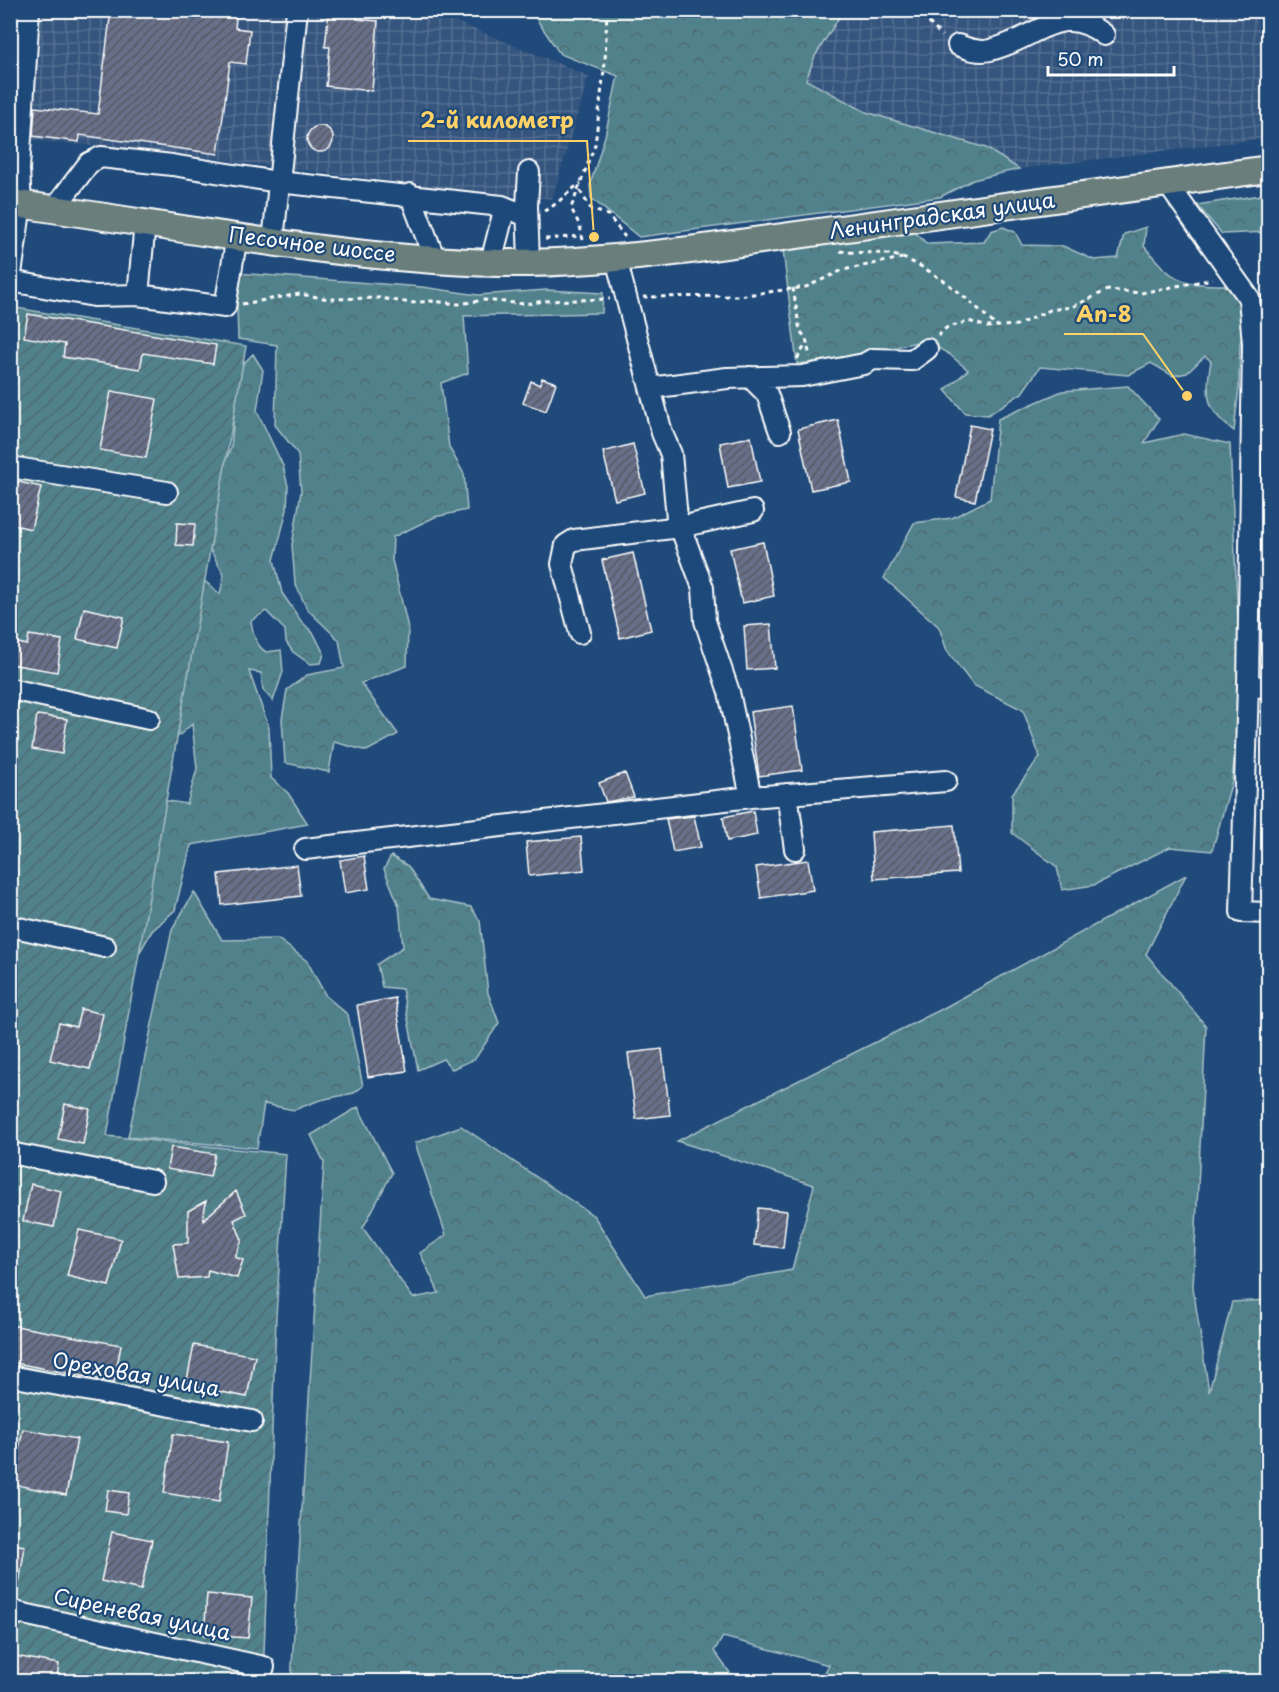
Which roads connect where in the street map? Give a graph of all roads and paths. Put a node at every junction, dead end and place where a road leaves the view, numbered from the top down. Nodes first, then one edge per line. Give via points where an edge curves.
1 (29, 10) edge
2 (297, 10) edge
3 (607, 10) edge
4 (916, 10) edge
5 (1104, 35) dead end
6 (958, 45) joint
7 (1269, 169) edge
8 (529, 172) dead end
9 (278, 182) junction
10 (581, 183) junction
11 (1167, 183) junction
12 (580, 191) junction
13 (411, 194) junction
14 (16, 203) edge
15 (505, 207) junction
16 (54, 209) junction
17 (527, 216) junction
18 (145, 223) junction
19 (237, 236) junction
20 (582, 236) junction
21 (273, 241) junction
22 (583, 243) dead end
23 (621, 250) junction
24 (836, 250) dead end
25 (528, 251) junction
26 (902, 258) junction
27 (435, 260) junction
28 (491, 262) junction
29 (1232, 276) junction
30 (10, 281) edge
31 (793, 288) junction
32 (138, 295) junction
33 (626, 298) junction
34 (226, 304) junction
35 (997, 327) junction
36 (927, 349) joint
37 (814, 374) junction
38 (750, 377) junction
39 (650, 388) junction
40 (780, 432) dead end
41 (10, 467) edge
42 (167, 492) dead end
43 (753, 511) dead end
44 (680, 527) junction
45 (580, 633) dead end
46 (1248, 686) junction
47 (1269, 687) edge
48 (10, 689) edge
49 (149, 719) dead end
50 (946, 781) dead end
51 (787, 794) junction
52 (751, 797) junction
53 (304, 849) dead end
54 (795, 849) dead end
55 (1269, 913) edge
56 (10, 926) edge
57 (105, 947) dead end
58 (10, 1153) edge
59 (153, 1181) dead end
60 (10, 1376) edge
61 (252, 1421) dead end
62 (10, 1611) edge
63 (264, 1667) dead end

1 - 14 street
2 - 9 street
3 - 10 path via 595,145
4 - 6 path via 935,31
5 - 6 street via 1090,18 1076,11 1046,19 991,50
7 - 11 main road, Ленинградская улица
8 - 17 street
9 - 13 street
9 - 16 street via 101,157 89,163
9 - 21 street
10 - 12 path
10 - 17 path via 557,204
11 - 23 main road, Ленинградская улица via 820,233
11 - 29 street
12 - 20 path via 571,208
12 - 23 path via 591,209 615,222
13 - 15 street
13 - 27 street
14 - 16 main road, Песочное шоссе
14 - 30 street
15 - 17 street
15 - 28 street
16 - 18 main road, Песочное шоссе
17 - 25 street
18 - 19 main road, Песочное шоссе
18 - 32 street
19 - 21 main road, Песочное шоссе
19 - 34 street
20 - 22 path
20 - 25 path
21 - 27 main road, Песочное шоссе
23 - 25 main road, Песочное шоссе
23 - 33 street
24 - 26 path
25 - 28 main road, Песочное шоссе
26 - 31 path via 843,270 806,287
26 - 35 path via 934,274
27 - 28 main road, Песочное шоссе
29 - 35 path via 1141,293 1108,290 1072,307 1050,310 1017,325
29 - 46 street via 1249,298 1253,343
30 - 32 street via 94,296
31 - 33 path via 738,296
31 - 37 path via 800,331 806,338
32 - 34 street via 225,307
33 - 34 path via 525,304 484,300 459,304 411,303 380,297 329,299 300,294
33 - 39 street
35 - 36 path via 969,321 954,325 946,328
36 - 37 street via 912,360 873,359
37 - 38 street
38 - 39 street
38 - 40 street via 767,394
39 - 44 street via 671,454
41 - 42 street
43 - 44 street
44 - 45 street via 566,544 562,564
44 - 52 street via 703,588 705,621 729,692
46 - 47 street
46 - 55 street via 1241,912
48 - 49 street
50 - 51 street
51 - 52 street
51 - 54 street
52 - 53 street
56 - 57 street
58 - 59 street
60 - 61 street, Ореховая улица
62 - 63 street, Сиреневая улица

